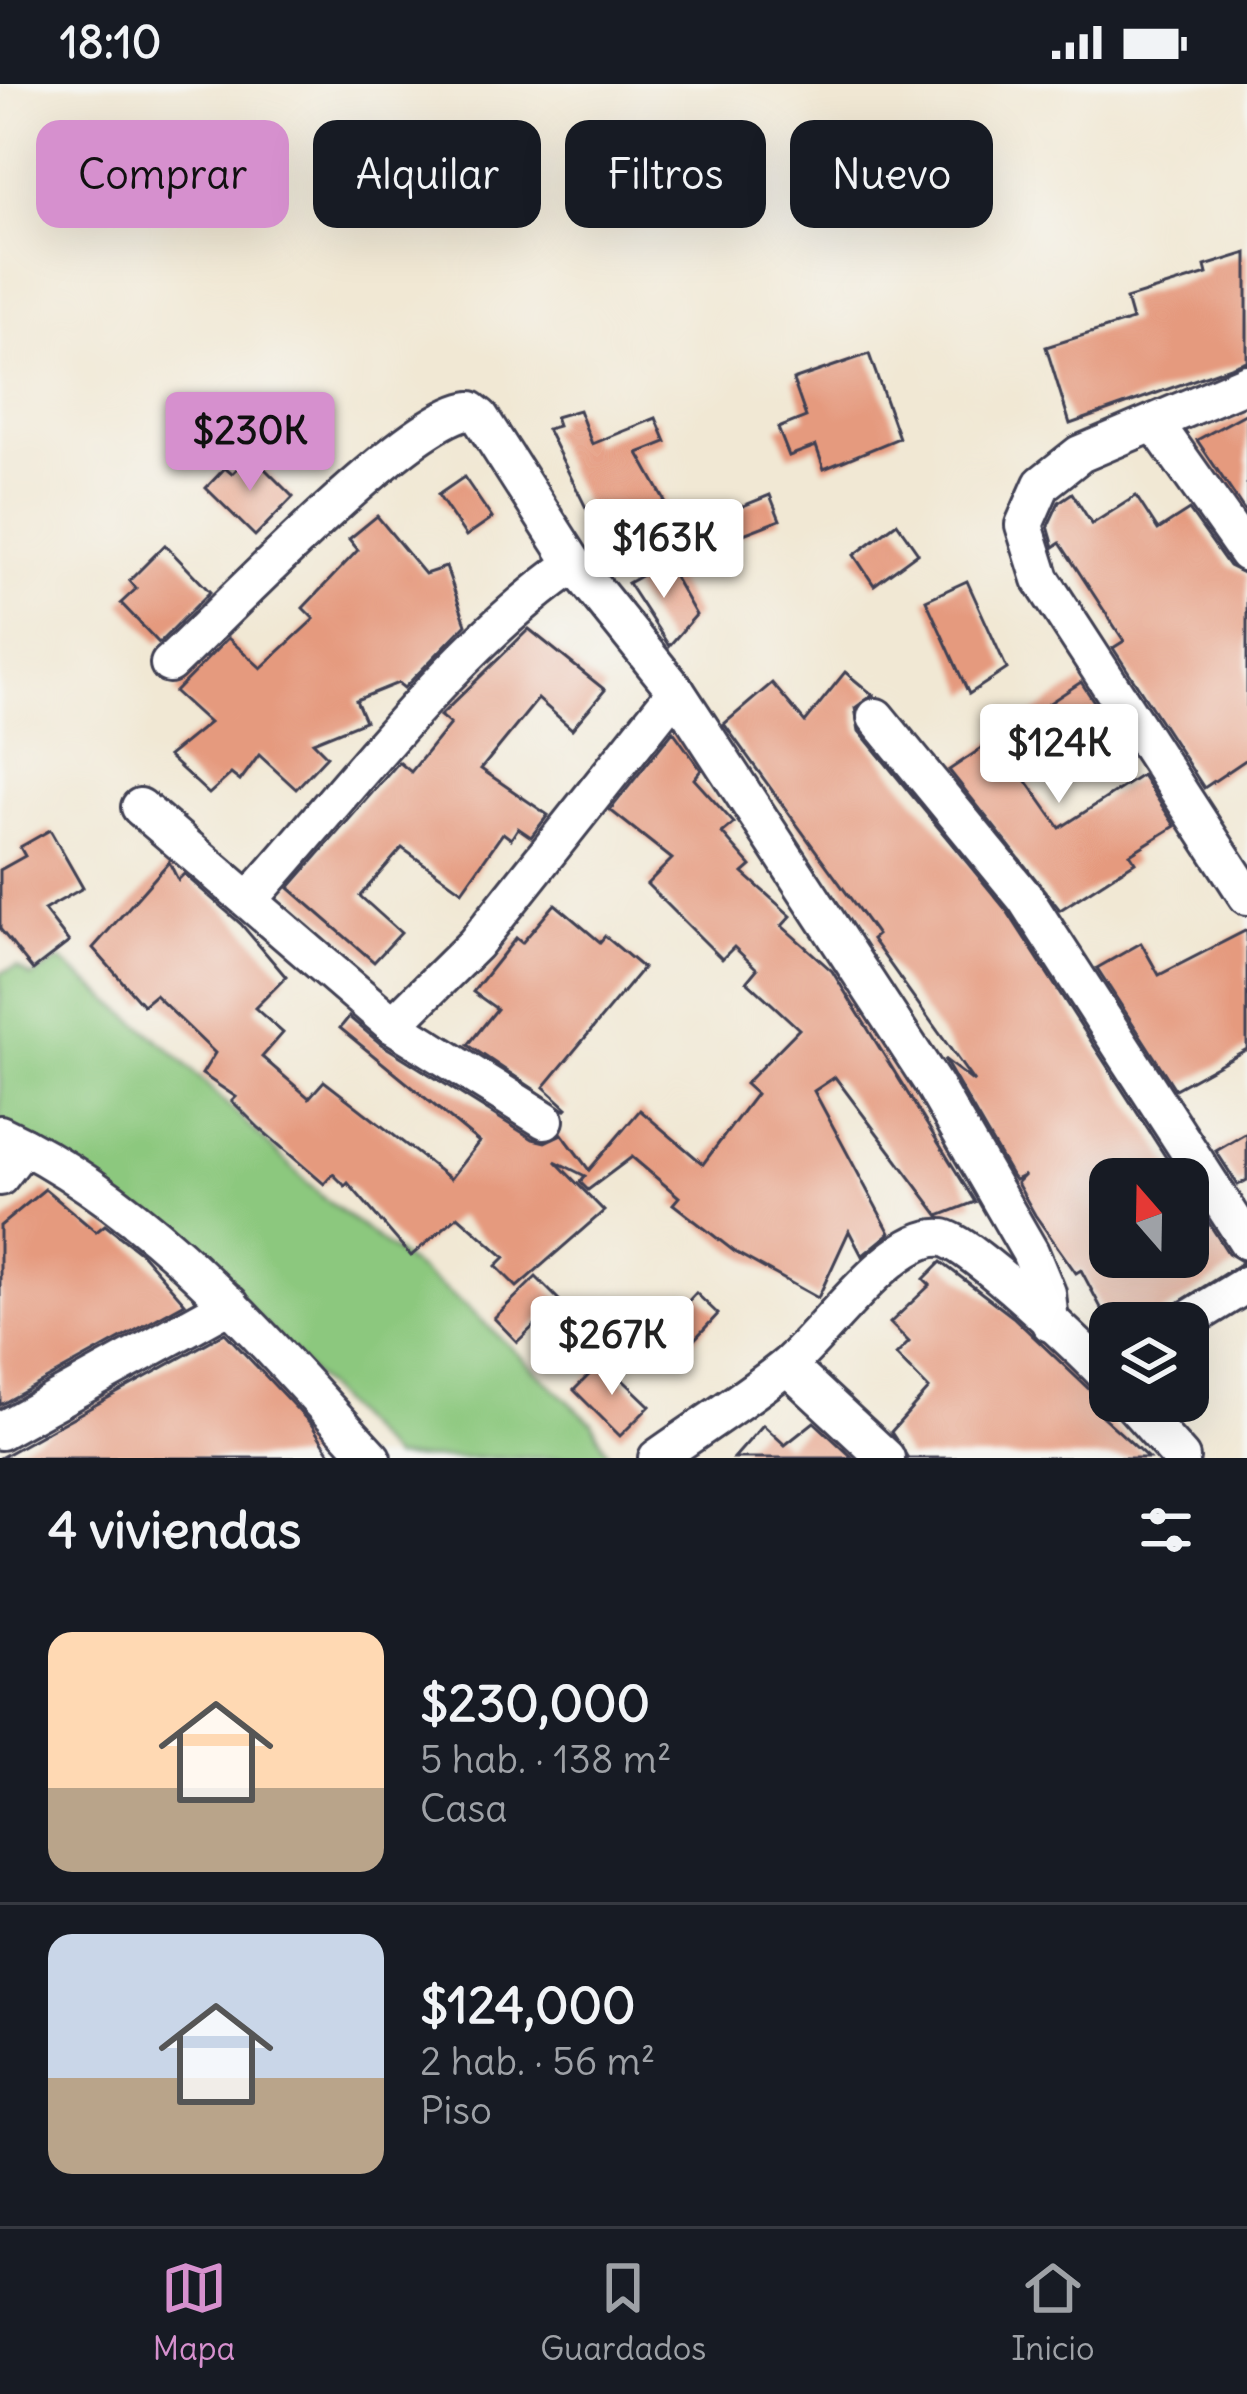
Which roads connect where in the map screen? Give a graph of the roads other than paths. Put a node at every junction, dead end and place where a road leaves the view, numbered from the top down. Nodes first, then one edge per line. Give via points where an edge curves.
1 (1247, 383) edge
2 (1155, 422) junction
3 (1247, 553) edge
4 (574, 564) junction
5 (170, 664) dead end
6 (676, 691) junction
7 (877, 717) dead end
8 (140, 807) dead end
9 (1247, 896) edge
10 (249, 900) junction
11 (393, 1025) junction
12 (545, 1120) dead end
13 (12, 1140) edge
14 (0, 1177) edge
15 (1247, 1241) edge
16 (1247, 1284) edge
17 (230, 1304) junction
18 (1209, 1308) edge
19 (1050, 1322) junction
20 (1089, 1356) edge
21 (787, 1366) junction
22 (1149, 1422) edge
23 (0, 1431) edge
24 (372, 1458) edge
25 (657, 1458) edge
26 (886, 1458) edge
27 (1181, 1458) edge

1 - 2 street
2 - 3 street
2 - 9 street via 1080,454 1042,484 1024,525 1041,579
4 - 5 street via 480,417 455,412 403,444
4 - 6 street
4 - 10 street via 484,638
6 - 11 street via 475,944
6 - 19 street via 933,1084 1030,1252
7 - 15 street via 1025,898
8 - 10 street
10 - 11 street
11 - 12 street
13 - 14 street
13 - 17 street via 145,1226
16 - 18 street
17 - 23 street
17 - 24 street
19 - 20 street
19 - 21 street via 948,1238 920,1239
21 - 25 street
21 - 26 street
22 - 27 street

